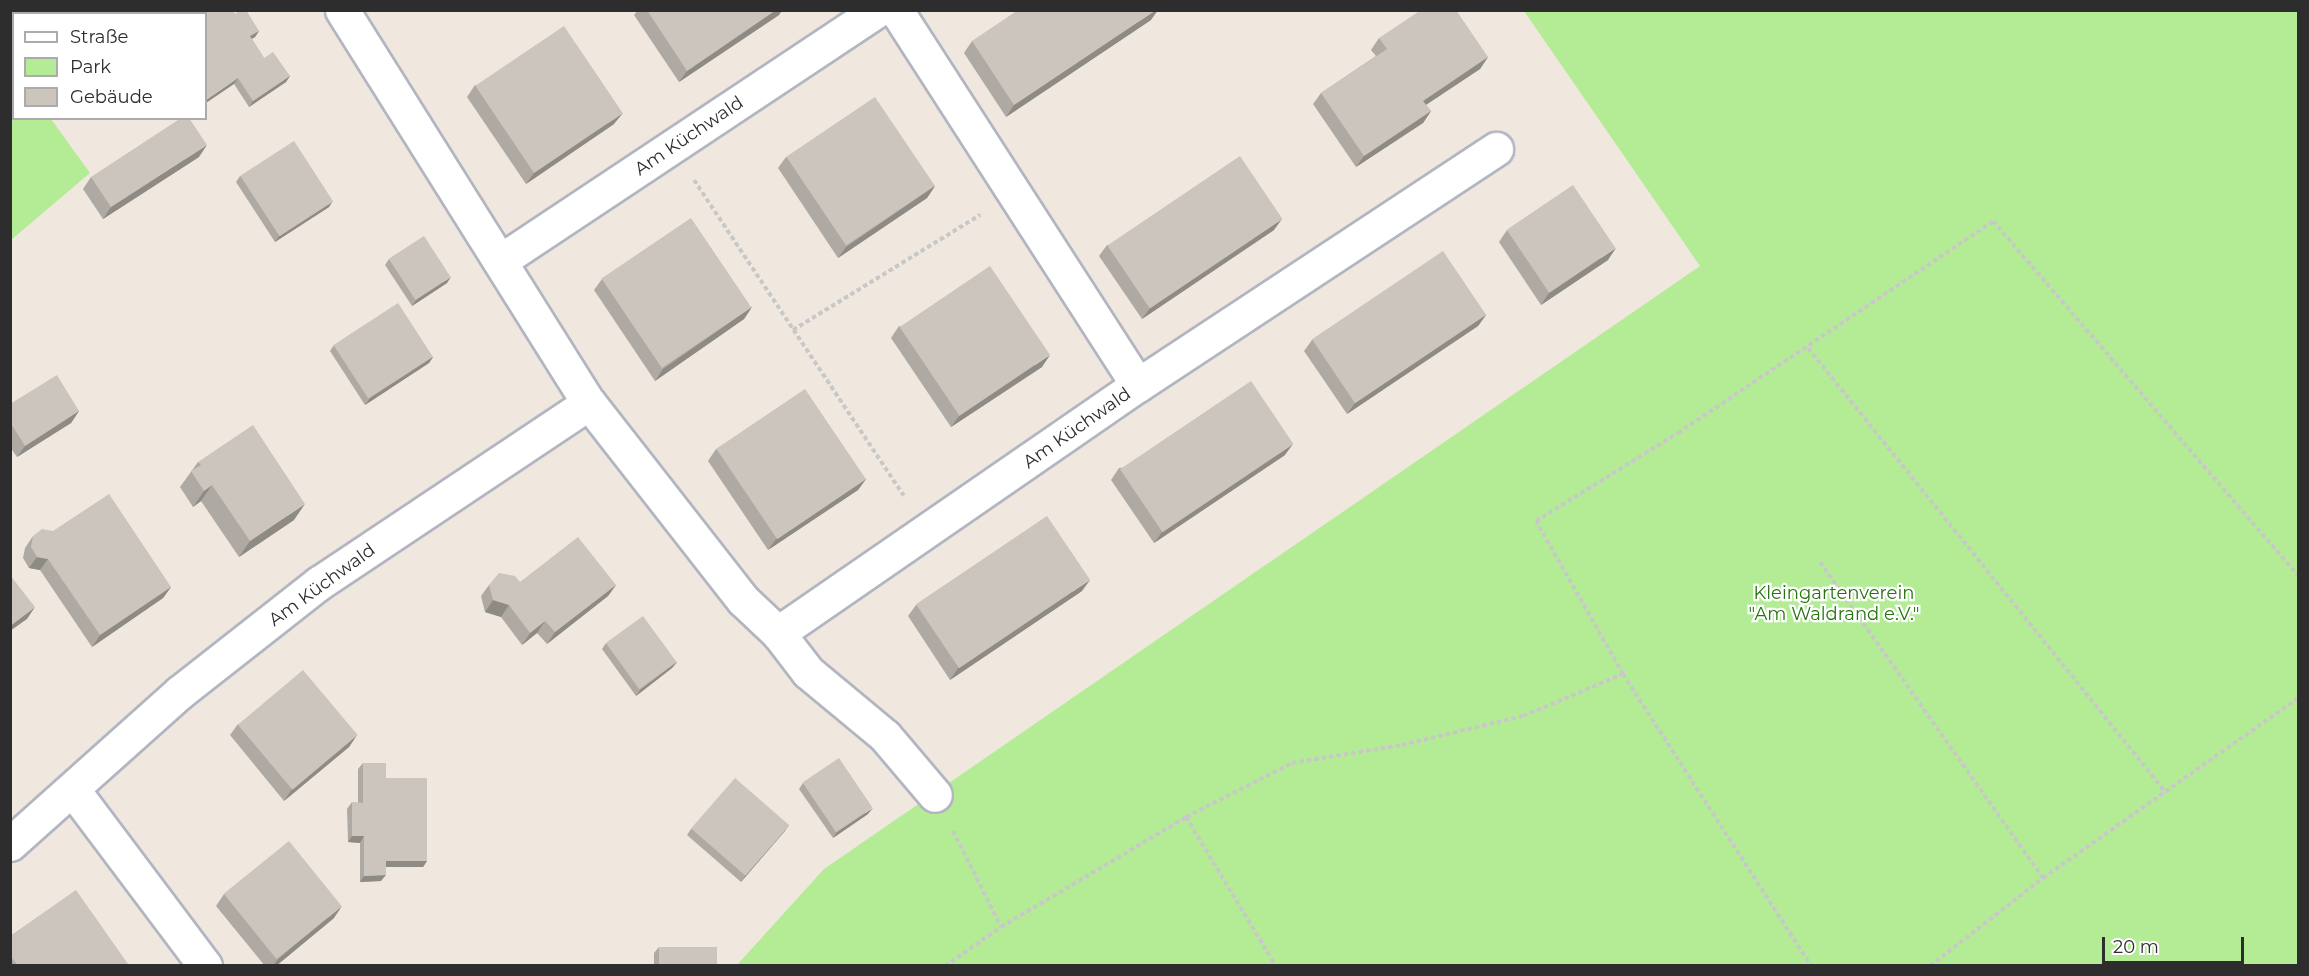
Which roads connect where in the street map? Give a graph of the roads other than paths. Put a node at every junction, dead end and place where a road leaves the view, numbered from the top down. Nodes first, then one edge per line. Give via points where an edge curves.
1 (342, 10) edge
2 (878, 10) edge
3 (896, 10) edge
4 (1496, 149) dead end
5 (500, 261) junction
6 (1138, 385) junction
7 (589, 403) junction
8 (778, 633) junction
9 (73, 790) junction
10 (935, 795) road end
11 (10, 844) edge
12 (205, 966) edge

1 - 5 street
2 - 5 street, Am Küchwald
3 - 6 street, Am Küchwald
4 - 6 street, Am Küchwald
5 - 7 street
6 - 8 street, Am Küchwald
7 - 8 street via 743,600
7 - 9 street, Am Küchwald via 319,583 180,692
8 - 10 street via 808,672 885,736
9 - 11 street, Am Küchwald
9 - 12 street

